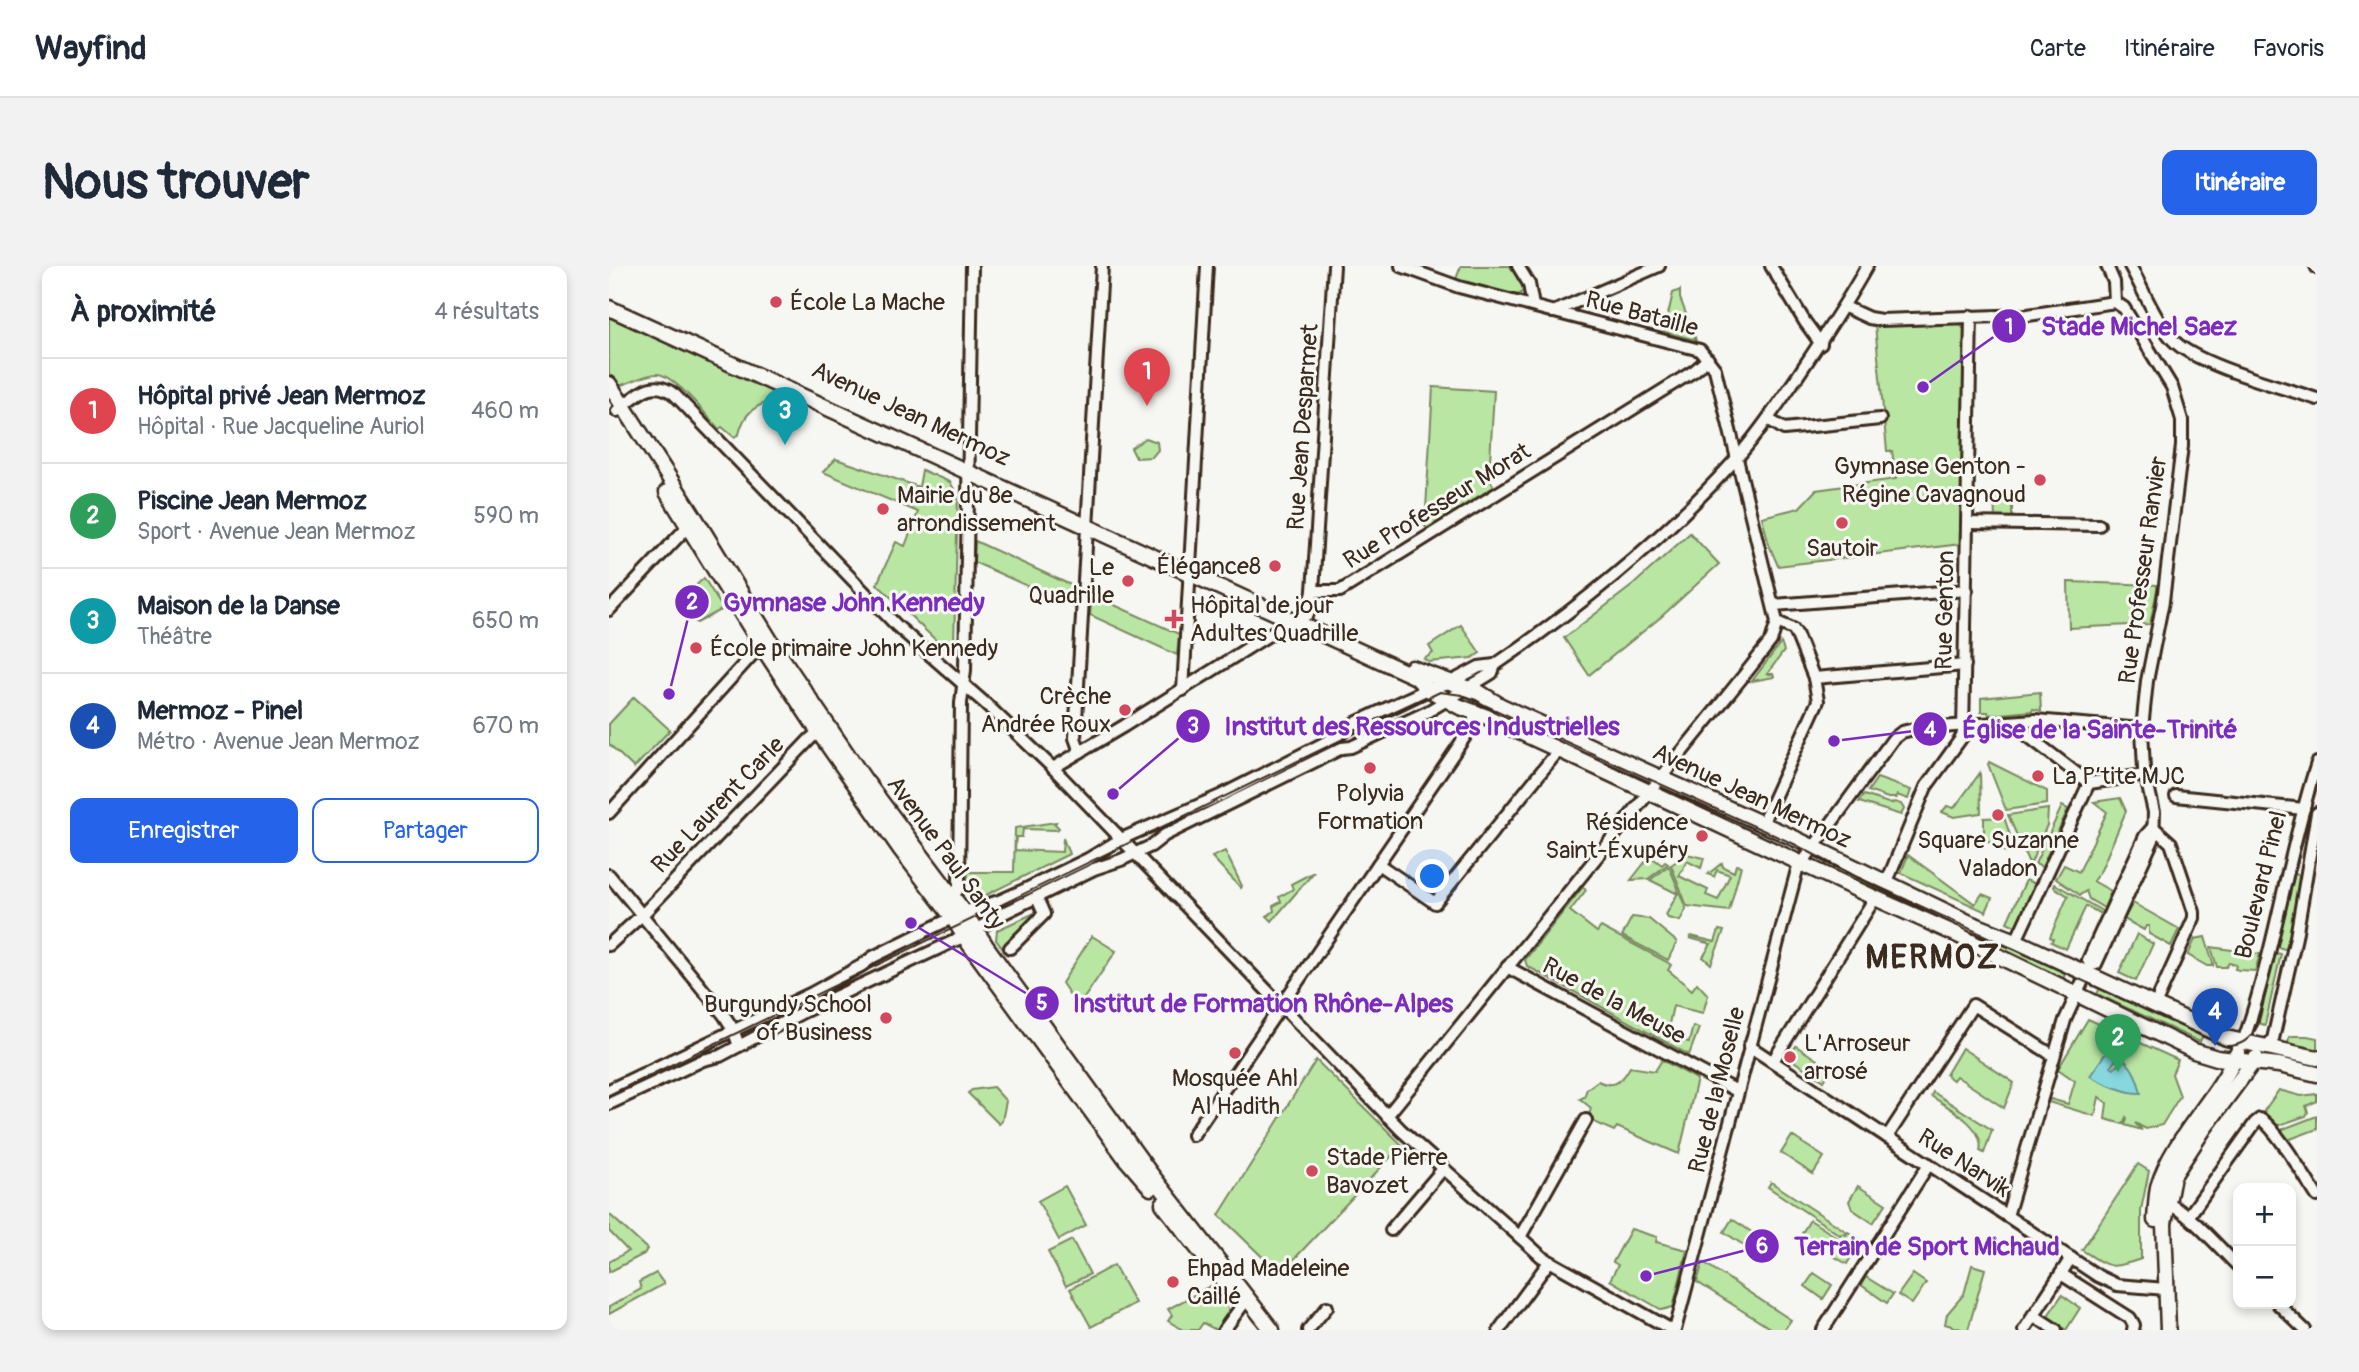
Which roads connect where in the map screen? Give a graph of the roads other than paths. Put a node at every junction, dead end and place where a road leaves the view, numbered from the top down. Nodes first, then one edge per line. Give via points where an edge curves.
1 (972, 266) edge
2 (1102, 266) edge
3 (1207, 266) edge
4 (1334, 266) edge
5 (1401, 266) edge
6 (1518, 266) edge
7 (1659, 266) edge
8 (1770, 266) edge
9 (1867, 266) edge
10 (2107, 266) edge
11 (2130, 266) edge
12 (1585, 298) junction
13 (609, 300) edge
14 (2115, 302) junction
15 (1532, 306) junction
16 (1845, 306) junction
17 (609, 308) edge
18 (1553, 312) junction
19 (1971, 317) junction
20 (1580, 319) junction
21 (1821, 344) junction
22 (1707, 359) junction
23 (609, 384) edge
24 (2317, 399) edge
25 (616, 405) edge
26 (1768, 419) junction
27 (1880, 419) dead end
28 (1737, 457) junction
29 (967, 468) junction
30 (691, 522) junction
31 (1968, 523) junction
32 (1088, 524) junction
33 (2099, 525) dead end
34 (1190, 571) junction
35 (1967, 590) junction
36 (1313, 592) junction
37 (1774, 605) junction
38 (609, 610) edge
39 (1298, 619) junction
40 (1777, 622) junction
41 (767, 645) junction
42 (964, 649) junction
43 (938, 663) junction
44 (1495, 665) junction
45 (1965, 665) junction
46 (1814, 678) junction
47 (962, 683) junction
48 (1449, 683) junction
49 (1467, 688) junction
50 (1428, 689) junction
51 (1183, 690) junction
52 (1446, 701) junction
53 (987, 705) junction
54 (1475, 713) junction
55 (2023, 720) junction
56 (1964, 725) junction
57 (823, 728) junction
58 (2142, 729) junction
59 (961, 732) junction
60 (1557, 749) junction
61 (1080, 752) junction
62 (2317, 763) edge
63 (1053, 768) junction
64 (2145, 775) junction
65 (1660, 777) junction
66 (2089, 783) junction
67 (1648, 792) junction
68 (2176, 796) dead end
69 (2304, 809) junction
70 (609, 813) edge
71 (2317, 814) edge
72 (1762, 824) junction
73 (2153, 827) junction
74 (1121, 839) junction
75 (1817, 843) junction
76 (2294, 852) junction
77 (1136, 853) junction
78 (2313, 856) edge
79 (1802, 862) junction
80 (1378, 864) junction
81 (609, 875) edge
82 (1886, 884) junction
83 (1037, 898) junction
84 (1875, 898) junction
85 (946, 899) junction
86 (643, 914) junction
87 (959, 915) junction
88 (970, 933) junction
89 (2017, 941) junction
90 (609, 945) edge
91 (1010, 948) dead end
92 (1507, 967) junction
93 (2089, 969) junction
94 (2077, 993) junction
95 (1281, 1005) junction
96 (2155, 1005) junction
97 (733, 1029) junction
98 (2243, 1042) junction
99 (739, 1046) junction
100 (1749, 1046) junction
101 (2266, 1046) junction
102 (2054, 1056) junction
103 (2317, 1058) edge
104 (2234, 1060) junction
105 (1773, 1061) junction
106 (2252, 1062) junction
107 (2317, 1073) edge
108 (610, 1088) edge
109 (1737, 1091) junction
110 (609, 1104) edge
111 (1387, 1116) junction
112 (1586, 1120) dead end
113 (1193, 1135) dead end
114 (1887, 1137) junction
115 (1929, 1164) junction
116 (1443, 1169) junction
117 (2317, 1196) edge
118 (2166, 1203) junction
119 (2007, 1216) junction
120 (2188, 1217) junction
121 (1391, 1230) dead end
122 (1520, 1237) junction
123 (2071, 1258) junction
124 (2233, 1261) edge
125 (1549, 1262) junction
126 (2060, 1274) junction
127 (2162, 1290) junction
128 (1245, 1300) junction
129 (1327, 1307) dead end
130 (2283, 1309) edge
131 (2033, 1315) junction
132 (1224, 1330) edge
133 (1262, 1330) edge
134 (1272, 1330) edge
135 (1308, 1330) edge
136 (1499, 1330) edge
137 (1673, 1330) edge
138 (1823, 1330) edge
139 (2024, 1330) edge
140 (2056, 1330) edge
141 (2133, 1330) edge
142 (2160, 1330) edge
143 (2168, 1330) edge
144 (2305, 1330) edge

1 - 29 street
2 - 32 street
3 - 34 street
4 - 36 street, Rue Jean Desparmet
5 - 15 street, Rue Bataille
6 - 15 street
7 - 12 street
8 - 21 street
9 - 16 street
10 - 14 street, Rue Professeur Ranvier
11 - 24 street via 2168,334 2186,352
12 - 18 street
12 - 20 street via 1579,305
13 - 29 main road, Avenue Jean Mermoz
14 - 19 street via 2028,315
14 - 58 street, Rue Professeur Ranvier via 2124,308 2167,377 2182,420 2166,583
15 - 18 street, Rue Bataille
16 - 19 street via 1881,320
16 - 21 street
17 - 29 main road, Avenue Jean Mermoz
18 - 20 street, Rue Bataille
19 - 31 street, Rue Genton
20 - 22 street, Rue Bataille via 1695,347
21 - 26 street
22 - 28 street via 1715,369
22 - 36 street, Rue Professeur Morat via 1340,591
23 - 25 main road, Avenue Paul Santy
25 - 30 main road, Avenue Paul Santy
25 - 43 street via 650,387 669,389
26 - 27 street via 1784,429
26 - 28 street
28 - 37 street
28 - 44 street via 1621,571
29 - 32 main road, Avenue Jean Mermoz
29 - 42 street
30 - 38 street
30 - 41 main road, Avenue Paul Santy
31 - 33 street
31 - 35 street, Rue Genton
32 - 34 main road, Avenue Jean Mermoz
32 - 61 street via 1075,738
34 - 39 main road, Avenue Jean Mermoz
34 - 51 street
35 - 37 street
35 - 45 street, Rue Genton
36 - 39 street via 1308,614
37 - 40 street
39 - 48 main road, Avenue Jean Mermoz
39 - 50 main road, Avenue Jean Mermoz via 1416,677
39 - 51 street
40 - 46 street via 1796,633
40 - 65 street via 1771,641
41 - 57 main road, Avenue Paul Santy
41 - 70 street
42 - 43 street via 955,662
42 - 47 street
43 - 47 street
44 - 48 street via 1479,667
44 - 49 street via 1492,673
45 - 46 street
45 - 56 street, Rue Genton
46 - 72 street via 1816,707
47 - 53 street
47 - 59 street
48 - 49 main road, Avenue Jean Mermoz
48 - 50 street
49 - 52 street
49 - 65 main road, Avenue Jean Mermoz
50 - 52 main road, Avenue Jean Mermoz
50 - 74 street
51 - 61 street
52 - 54 main road, Avenue Jean Mermoz
52 - 77 street via 1342,748
53 - 59 street via 977,705 963,714
53 - 63 street
54 - 60 main road, Avenue Jean Mermoz
54 - 80 street via 1473,724
55 - 56 street, Rue de la Moselle
55 - 58 street, Rue de la Moselle
55 - 66 street via 2024,733
56 - 75 street, Rue de la Moselle via 1897,735
56 - 82 street, Rue Genton via 1962,737 1926,787
57 - 85 main road, Avenue Paul Santy
57 - 86 street, Rue Laurent Carle
58 - 64 street, Rue Professeur Ranvier
59 - 85 street via 959,885
60 - 67 main road, Avenue Jean Mermoz
60 - 80 street via 1435,903
61 - 63 street
62 - 69 street, Boulevard Pinel
63 - 74 street
64 - 66 street
64 - 73 street, Rue Professeur Ranvier
65 - 67 street
65 - 72 main road, Avenue Jean Mermoz
66 - 89 street
67 - 79 main road, Avenue Jean Mermoz
67 - 92 street
68 - 69 street
69 - 76 street, Boulevard Pinel
71 - 78 street, Boulevard Pinel
72 - 75 main road, Avenue Jean Mermoz
73 - 93 street via 2113,917 2088,960
73 - 96 street via 2171,843 2194,912
74 - 77 street
74 - 87 street via 1026,889
75 - 79 street, Rue de la Moselle
75 - 82 main road, Avenue Jean Mermoz via 1838,861
76 - 78 street
76 - 98 street, Boulevard Pinel
77 - 83 street
77 - 95 street
78 - 101 street, Boulevard Pinel via 2275,1032
79 - 84 main road, Avenue Jean Mermoz
79 - 100 street, Rue de la Moselle
80 - 95 street
81 - 86 street
82 - 89 main road, Avenue Jean Mermoz
83 - 88 street
83 - 91 street via 1044,914
84 - 94 main road, Avenue Jean Mermoz
84 - 105 street
85 - 87 main road, Avenue Paul Santy
86 - 90 street, Rue Laurent Carle
86 - 97 street
87 - 88 main road, Avenue Paul Santy
87 - 97 street
88 - 99 street
88 - 128 main road, Avenue Paul Santy via 1126,1159
89 - 93 main road, Avenue Jean Mermoz
92 - 109 street, Rue de la Meuse
92 - 111 street
93 - 94 street
93 - 96 main road, Avenue Jean Mermoz
94 - 102 street
94 - 104 main road, Avenue Jean Mermoz via 2198,1052
95 - 111 street
95 - 113 street
96 - 98 main road, Avenue Jean Mermoz
97 - 99 street
97 - 108 street
98 - 101 main road, Avenue Jean Mermoz
98 - 104 main road, Boulevard Pinel
99 - 110 street
100 - 105 street, Rue Narvik
100 - 109 street, Rue de la Moselle
101 - 103 main road, Avenue Jean Mermoz
101 - 106 main road, Boulevard Pinel
102 - 114 street via 1973,1005
102 - 119 street
104 - 106 main road, Avenue Jean Mermoz
104 - 127 main road, Boulevard Pinel via 2167,1165 2158,1189 2155,1225
105 - 114 street, Rue Narvik
106 - 107 main road, Avenue Jean Mermoz
106 - 118 main road, Boulevard Pinel via 2179,1165
109 - 137 street, Rue de la Moselle
111 - 116 street
112 - 122 street
114 - 115 street, Rue Narvik
115 - 119 street, Rue Narvik
115 - 138 street
116 - 121 street
116 - 122 street
117 - 120 street via 2260,1119
118 - 120 street
118 - 127 main road, Boulevard Pinel
119 - 123 street, Rue Narvik
120 - 124 street
122 - 125 street
123 - 126 street
123 - 127 street, Rue Narvik via 2117,1284
125 - 136 street
125 - 137 street
126 - 131 street
126 - 141 street via 2130,1318
127 - 142 main road, Boulevard Pinel
127 - 143 main road, Boulevard Pinel
128 - 132 street
128 - 133 main road, Avenue Paul Santy
128 - 134 main road, Avenue Paul Santy
129 - 135 street
130 - 144 street
131 - 139 street
131 - 140 street

